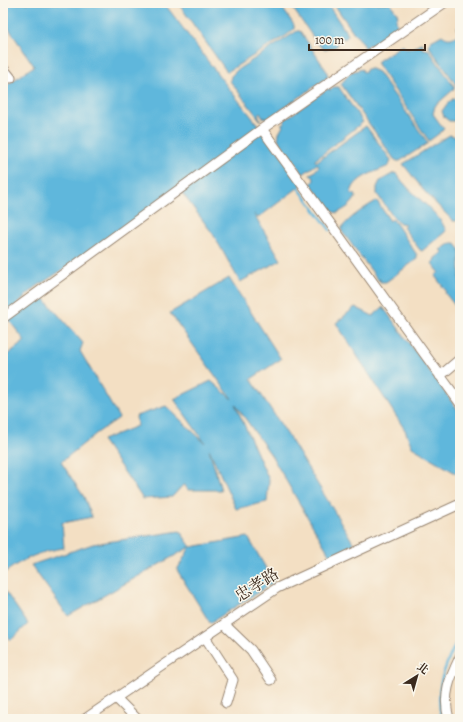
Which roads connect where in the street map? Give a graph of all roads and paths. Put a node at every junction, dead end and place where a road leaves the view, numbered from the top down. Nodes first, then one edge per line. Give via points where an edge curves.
1 (444, 3) edge
2 (3, 68) edge
3 (11, 78) dead end
4 (262, 129) junction
5 (3, 318) edge
6 (460, 359) edge
7 (440, 376) junction
8 (460, 403) edge
9 (460, 504) edge
10 (224, 624) junction
11 (205, 637) junction
12 (460, 657) edge
13 (271, 680) dead end
14 (116, 698) junction
15 (226, 703) dead end
16 (85, 719) edge
17 (136, 719) edge
18 (449, 719) edge

1 - 4 street
2 - 3 street
4 - 5 street
4 - 7 street
6 - 7 street
7 - 8 street
9 - 10 street, 忠孝路 via 277,588
10 - 11 street, 忠孝路
10 - 13 street via 251,650
11 - 14 street, 忠孝路
11 - 15 street via 233,680
12 - 18 street via 449,681 446,708
14 - 16 street, 忠孝路
14 - 17 street

